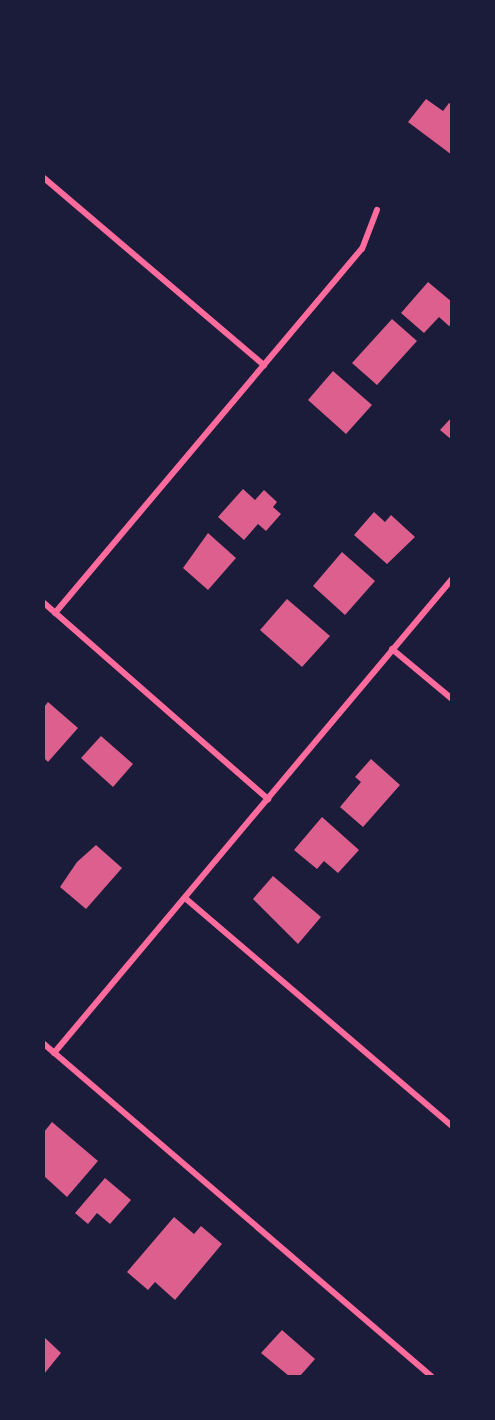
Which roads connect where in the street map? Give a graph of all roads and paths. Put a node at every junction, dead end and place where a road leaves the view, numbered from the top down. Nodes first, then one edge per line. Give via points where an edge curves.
1 (44, 178) edge
2 (377, 210) dead end
3 (264, 366) junction
4 (452, 579) edge
5 (44, 603) edge
6 (55, 613) junction
7 (392, 649) junction
8 (452, 699) edge
9 (268, 799) junction
10 (185, 898) junction
11 (44, 1044) edge
12 (54, 1053) junction
13 (452, 1126) edge
14 (431, 1377) edge

1 - 3 street
2 - 3 street via 362,249
3 - 6 street
4 - 7 street
5 - 6 street
6 - 9 street
7 - 8 street
7 - 9 street
9 - 10 street
10 - 12 street
10 - 13 street
11 - 12 street
12 - 14 street

